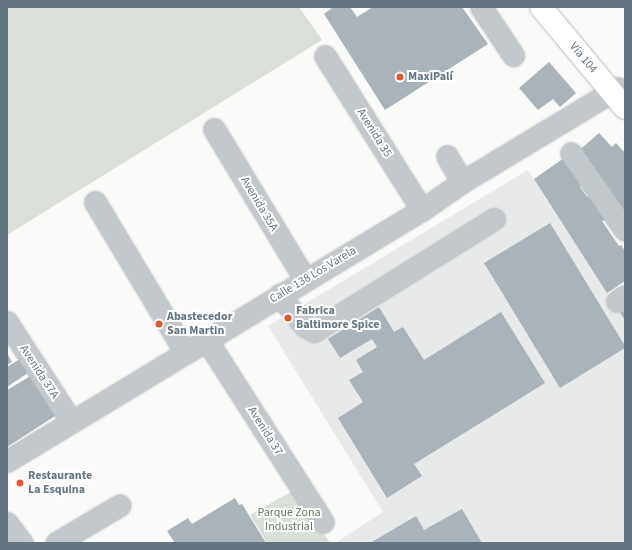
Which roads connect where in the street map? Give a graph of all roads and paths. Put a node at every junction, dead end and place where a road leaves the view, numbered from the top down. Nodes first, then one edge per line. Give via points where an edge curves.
1 (481, 7) edge
2 (541, 7) edge
3 (550, 7) edge
4 (513, 55) dead end
5 (325, 56) dead end
6 (618, 92) edge
7 (625, 108) edge
8 (214, 129) dead end
9 (571, 153) dead end
10 (447, 156) dead end
11 (462, 182) junction
12 (95, 202) dead end
13 (422, 210) junction
14 (494, 219) dead end
15 (625, 230) edge
16 (305, 279) junction
17 (279, 295) junction
18 (7, 322) edge
19 (206, 339) junction
20 (185, 352) junction
21 (70, 421) junction
22 (7, 461) edge
23 (120, 505) dead end
24 (323, 522) dead end
25 (7, 523) edge
26 (22, 543) edge
27 (56, 543) edge

1 - 4 street
2 - 6 main road, Vía 104
3 - 6 main road, Vía 104
5 - 13 street, Avenida 35
6 - 7 main road, Vía 104
6 - 11 street, Calle 138 Los Varela
8 - 16 street, Avenida 35A
9 - 15 street
10 - 11 street
11 - 13 street, Calle 138 Los Varela
12 - 20 street
13 - 16 street, Calle 138 Los Varela
14 - 17 street via 314,331 305,326
16 - 17 street, Calle 138 Los Varela
17 - 19 street, Calle 138 Los Varela
18 - 21 street, Avenida 37A
19 - 20 street, Calle 138 Los Varela
19 - 24 street, Avenida 37
20 - 21 street, Calle 138 Los Varela
21 - 22 street, Calle 138 Los Varela
23 - 27 street
25 - 26 street

